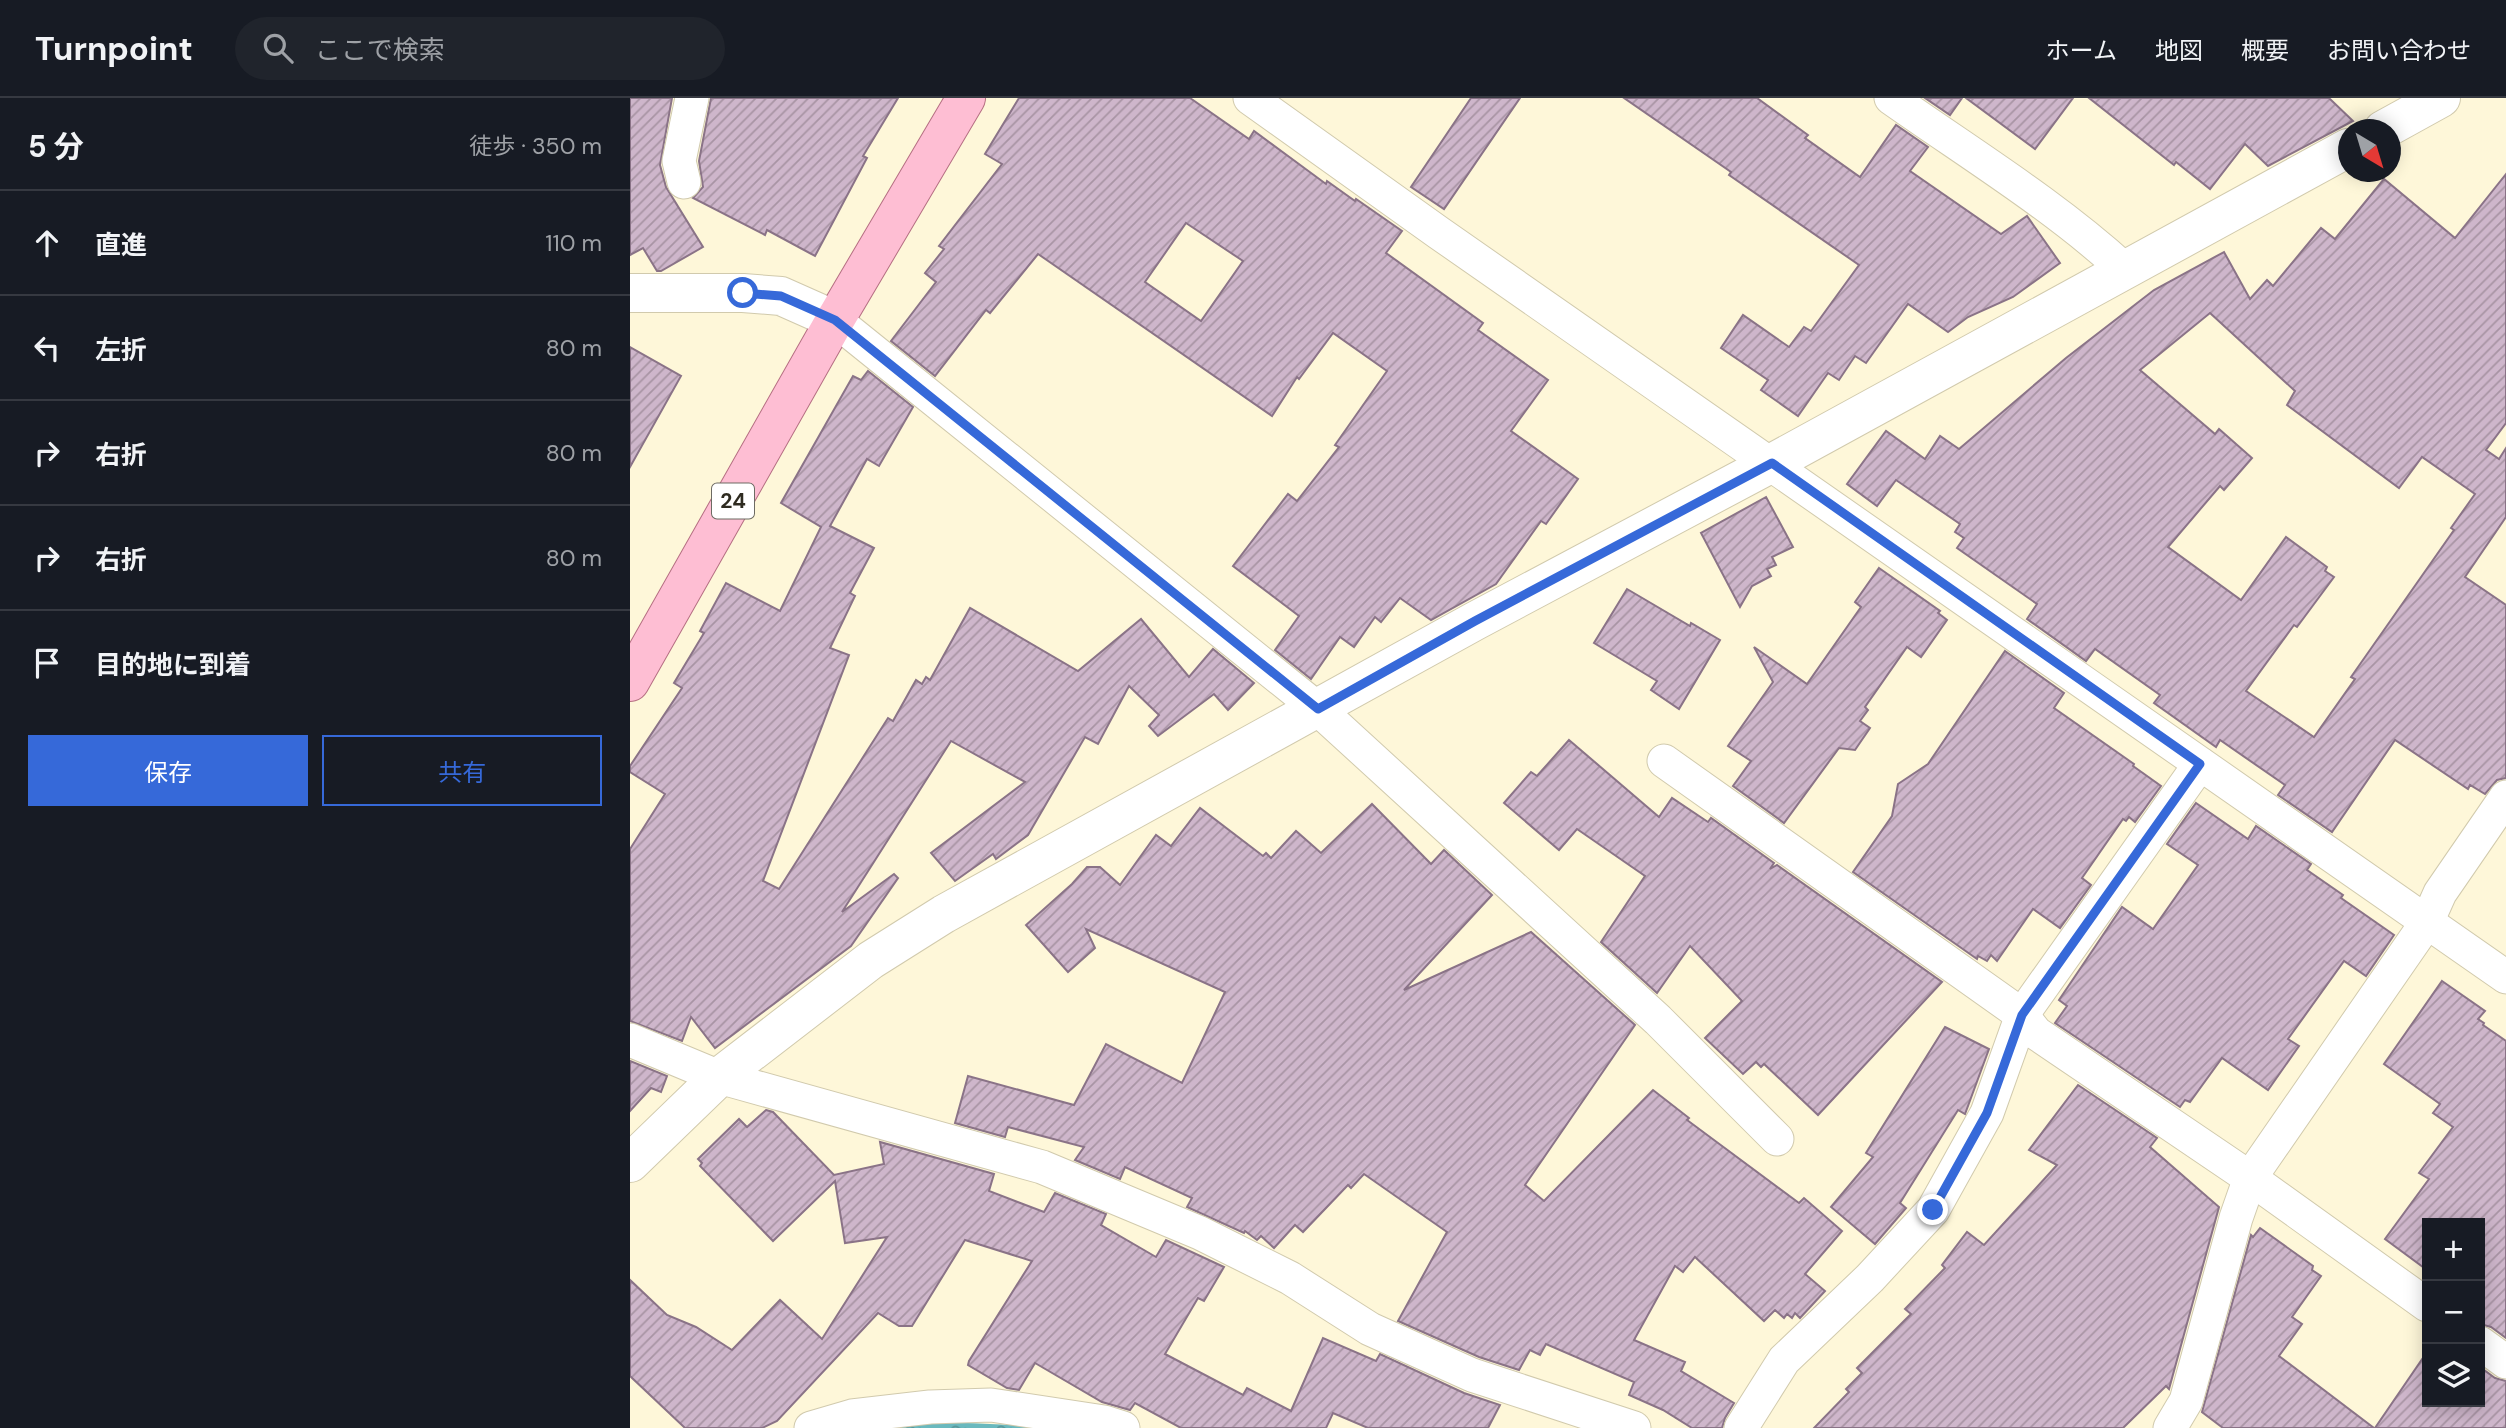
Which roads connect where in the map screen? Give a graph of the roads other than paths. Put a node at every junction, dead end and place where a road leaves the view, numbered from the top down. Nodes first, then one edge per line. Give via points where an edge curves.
1 (692, 98) edge
2 (966, 98) edge
3 (1250, 98) edge
4 (1891, 98) edge
5 (2441, 98) edge
6 (2401, 120) edge
7 (2338, 153) edge
8 (684, 182) dead end
9 (2125, 270) junction
10 (630, 293) edge
11 (835, 320) junction
12 (1772, 463) junction
13 (630, 682) edge
14 (1318, 709) junction
15 (1664, 761) dead end
16 (2200, 764) junction
17 (2506, 797) edge
18 (2427, 922) junction
19 (2506, 977) edge
20 (2022, 1015) junction
21 (630, 1040) edge
22 (719, 1077) junction
23 (1777, 1139) dead end
24 (630, 1163) edge
25 (2250, 1178) junction
26 (2422, 1301) edge
27 (2481, 1344) edge
28 (2506, 1362) edge
29 (2179, 1425) edge
30 (811, 1428) edge
31 (1123, 1428) edge
32 (1634, 1428) edge
33 (1741, 1428) edge

1 - 8 street via 679,161
2 - 11 main road, 24
3 - 12 street
4 - 9 street via 2040,202
5 - 6 street
7 - 9 street
9 - 12 street
10 - 11 street via 781,296
11 - 13 main road, 24
11 - 14 street
12 - 14 street
12 - 16 street
14 - 22 street via 944,914 871,960
14 - 23 street via 1658,1020
15 - 20 street
16 - 18 street
16 - 20 street
17 - 18 street via 2440,893
18 - 19 street
18 - 25 street
20 - 25 street via 2036,1033
20 - 33 street via 1987,1113 1933,1210 1871,1278 1784,1360
21 - 22 street
22 - 24 street
22 - 32 street via 1042,1167 1211,1239 1290,1278 1370,1329 1472,1375
25 - 26 street
25 - 29 street
27 - 28 street
30 - 31 street via 852,1416 991,1405

